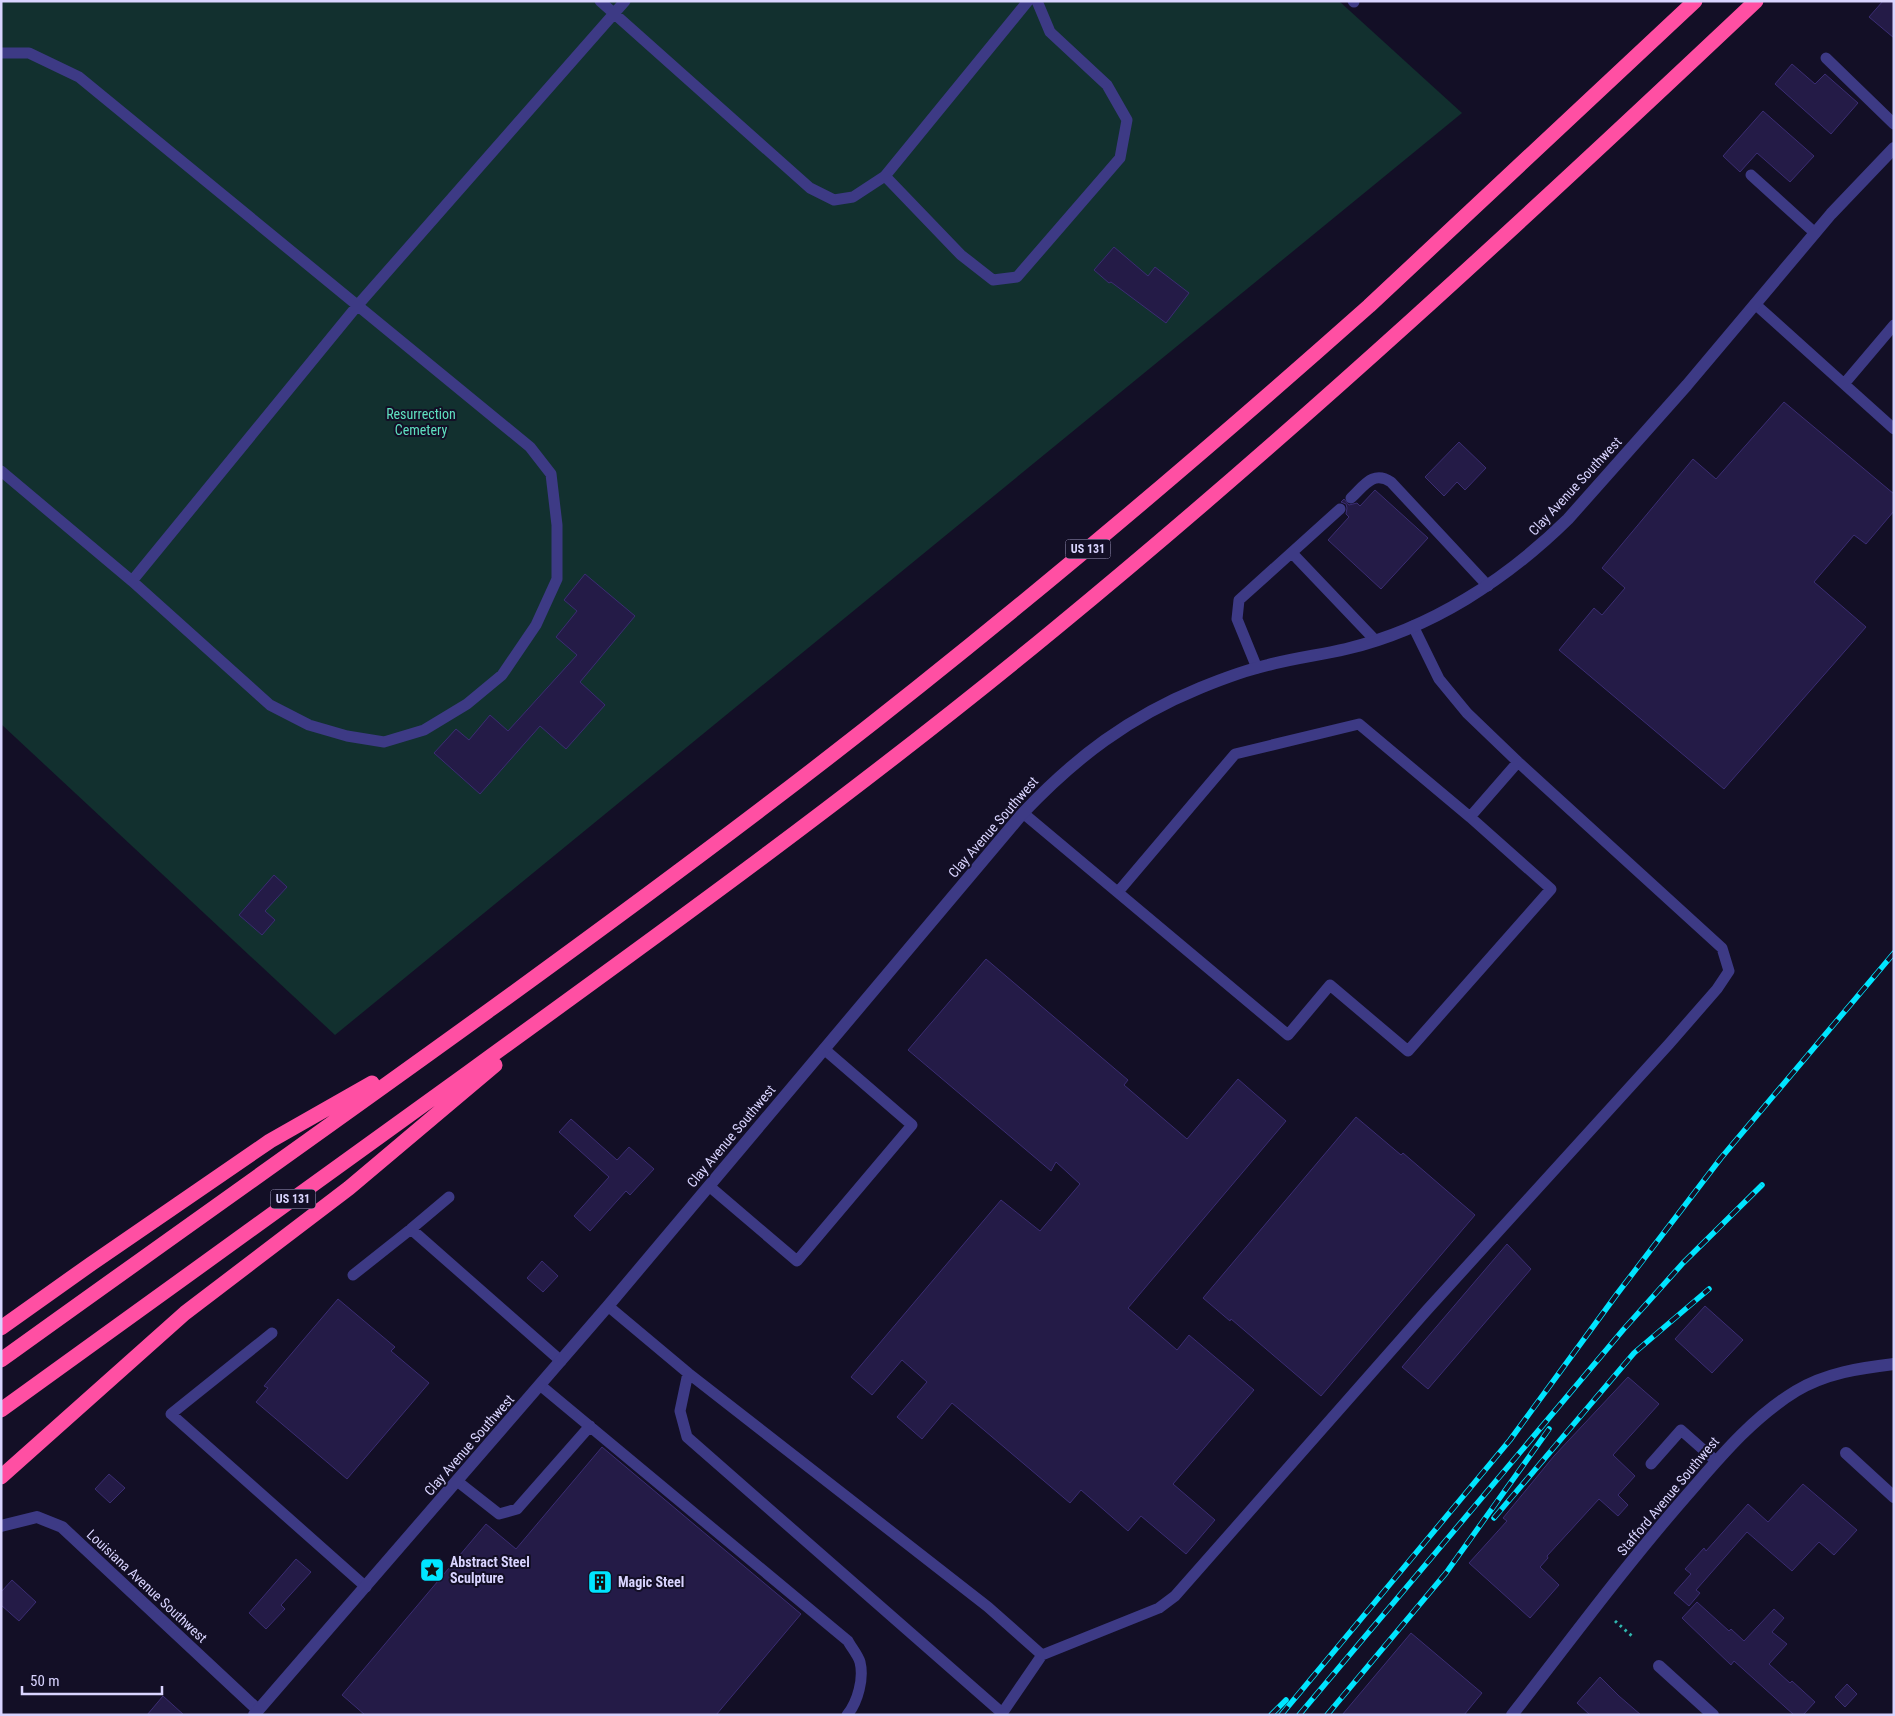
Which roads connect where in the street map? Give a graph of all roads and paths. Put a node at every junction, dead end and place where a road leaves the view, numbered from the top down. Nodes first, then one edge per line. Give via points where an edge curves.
1 (600, 1) edge
2 (625, 1) edge
3 (1028, 1) edge
4 (1037, 1) edge
5 (1695, 1) edge
6 (1756, 1) edge
7 (613, 15) junction
8 (1, 53) edge
9 (1826, 58) dead end
10 (1894, 124) edge
11 (1894, 148) edge
12 (1750, 175) dead end
13 (885, 176) junction
14 (1815, 233) junction
15 (1755, 304) junction
16 (357, 306) junction
17 (1894, 325) edge
18 (1844, 384) junction
19 (1894, 429) edge
20 (1, 471) edge
21 (1352, 498) dead end
22 (1340, 509) dead end
23 (1292, 553) junction
24 (132, 581) junction
25 (1488, 586) junction
26 (1413, 626) junction
27 (1375, 640) junction
28 (1257, 668) junction
29 (1518, 762) junction
30 (1023, 813) junction
31 (1470, 817) junction
32 (1118, 892) junction
33 (586, 988) junction
34 (439, 1046) junction
35 (824, 1049) junction
36 (709, 1186) junction
37 (449, 1197) dead end
38 (411, 1229) junction
39 (353, 1275) dead end
40 (608, 1306) junction
41 (1, 1328) edge
42 (272, 1333) dead end
43 (1, 1360) edge
44 (561, 1361) junction
45 (1894, 1364) edge
46 (688, 1373) junction
47 (540, 1385) junction
48 (1, 1410) edge
49 (590, 1426) junction
50 (1846, 1453) dead end
51 (1716, 1461) junction
52 (1651, 1464) dead end
53 (1, 1477) edge
54 (457, 1482) junction
55 (1894, 1497) edge
56 (1, 1526) edge
57 (366, 1586) junction
58 (1615, 1621) dead end
59 (1633, 1637) dead end
60 (1042, 1655) junction
61 (1659, 1666) dead end
62 (258, 1713) edge
63 (1002, 1714) edge
64 (847, 1715) edge
65 (1512, 1715) edge
66 (1713, 1715) edge

1 - 7 lane
2 - 7 lane
3 - 13 lane
4 - 13 lane via 1050,32 1107,85 1127,120 1120,158 1114,166 1017,277 993,280 961,255
5 - 34 highway, US 131 via 1369,306 1130,514 925,682 762,808
6 - 33 highway, US 131 via 1526,217 1194,513 884,764
7 - 13 lane via 810,188 834,200 853,197
7 - 16 lane
8 - 16 lane via 29,53 79,77
9 - 10 lane
11 - 14 street, Clay Avenue Southwest
12 - 14 lane
14 - 15 street, Clay Avenue Southwest
15 - 18 lane
15 - 25 street, Clay Avenue Southwest via 1568,519 1528,556
16 - 24 lane
16 - 24 lane via 530,447 551,474 557,525 557,579 536,625 502,674 467,704 424,730 384,742 347,736 309,725 270,705
17 - 18 lane
18 - 19 lane
20 - 24 lane
21 - 25 lane via 1375,477 1383,476
22 - 23 lane
23 - 27 lane
23 - 28 lane via 1239,600 1237,619
25 - 26 street, Clay Avenue Southwest
26 - 27 street, Clay Avenue Southwest
26 - 29 lane via 1439,679 1466,713
27 - 28 street, Clay Avenue Southwest
28 - 30 street, Clay Avenue Southwest via 1158,707 1120,729 1076,761
29 - 31 lane
29 - 60 lane via 1722,948 1729,970 1717,989 1669,1044 1427,1310 1175,1596 1159,1608
30 - 32 lane
30 - 35 street, Clay Avenue Southwest
31 - 32 lane via 1359,724 1235,754
31 - 32 lane via 1551,889 1408,1051 1330,985 1288,1035
33 - 48 highway, US 131
33 - 53 highway via 348,1188 186,1313
34 - 41 highway via 270,1142
34 - 43 highway, US 131
35 - 36 street, Clay Avenue Southwest
35 - 36 lane via 912,1125 796,1261
36 - 40 street, Clay Avenue Southwest
37 - 38 lane
38 - 39 lane
38 - 44 lane
40 - 44 street, Clay Avenue Southwest
40 - 46 lane
42 - 57 lane via 171,1414
44 - 47 street, Clay Avenue Southwest
45 - 51 street, Stafford Avenue Southwest via 1853,1369 1797,1390 1764,1413
46 - 60 lane via 988,1607
46 - 63 lane via 680,1411 687,1438
47 - 49 lane
47 - 54 street, Clay Avenue Southwest
49 - 54 lane via 516,1509 499,1514
49 - 64 lane via 848,1641 860,1661 861,1680 854,1706
50 - 55 street
51 - 52 lane via 1681,1430
51 - 65 street, Stafford Avenue Southwest via 1654,1533
54 - 57 street, Clay Avenue Southwest
56 - 62 street, Louisiana Avenue Southwest via 37,1517 62,1527
57 - 62 street, Clay Avenue Southwest
58 - 59 path
60 - 63 lane
61 - 66 street

